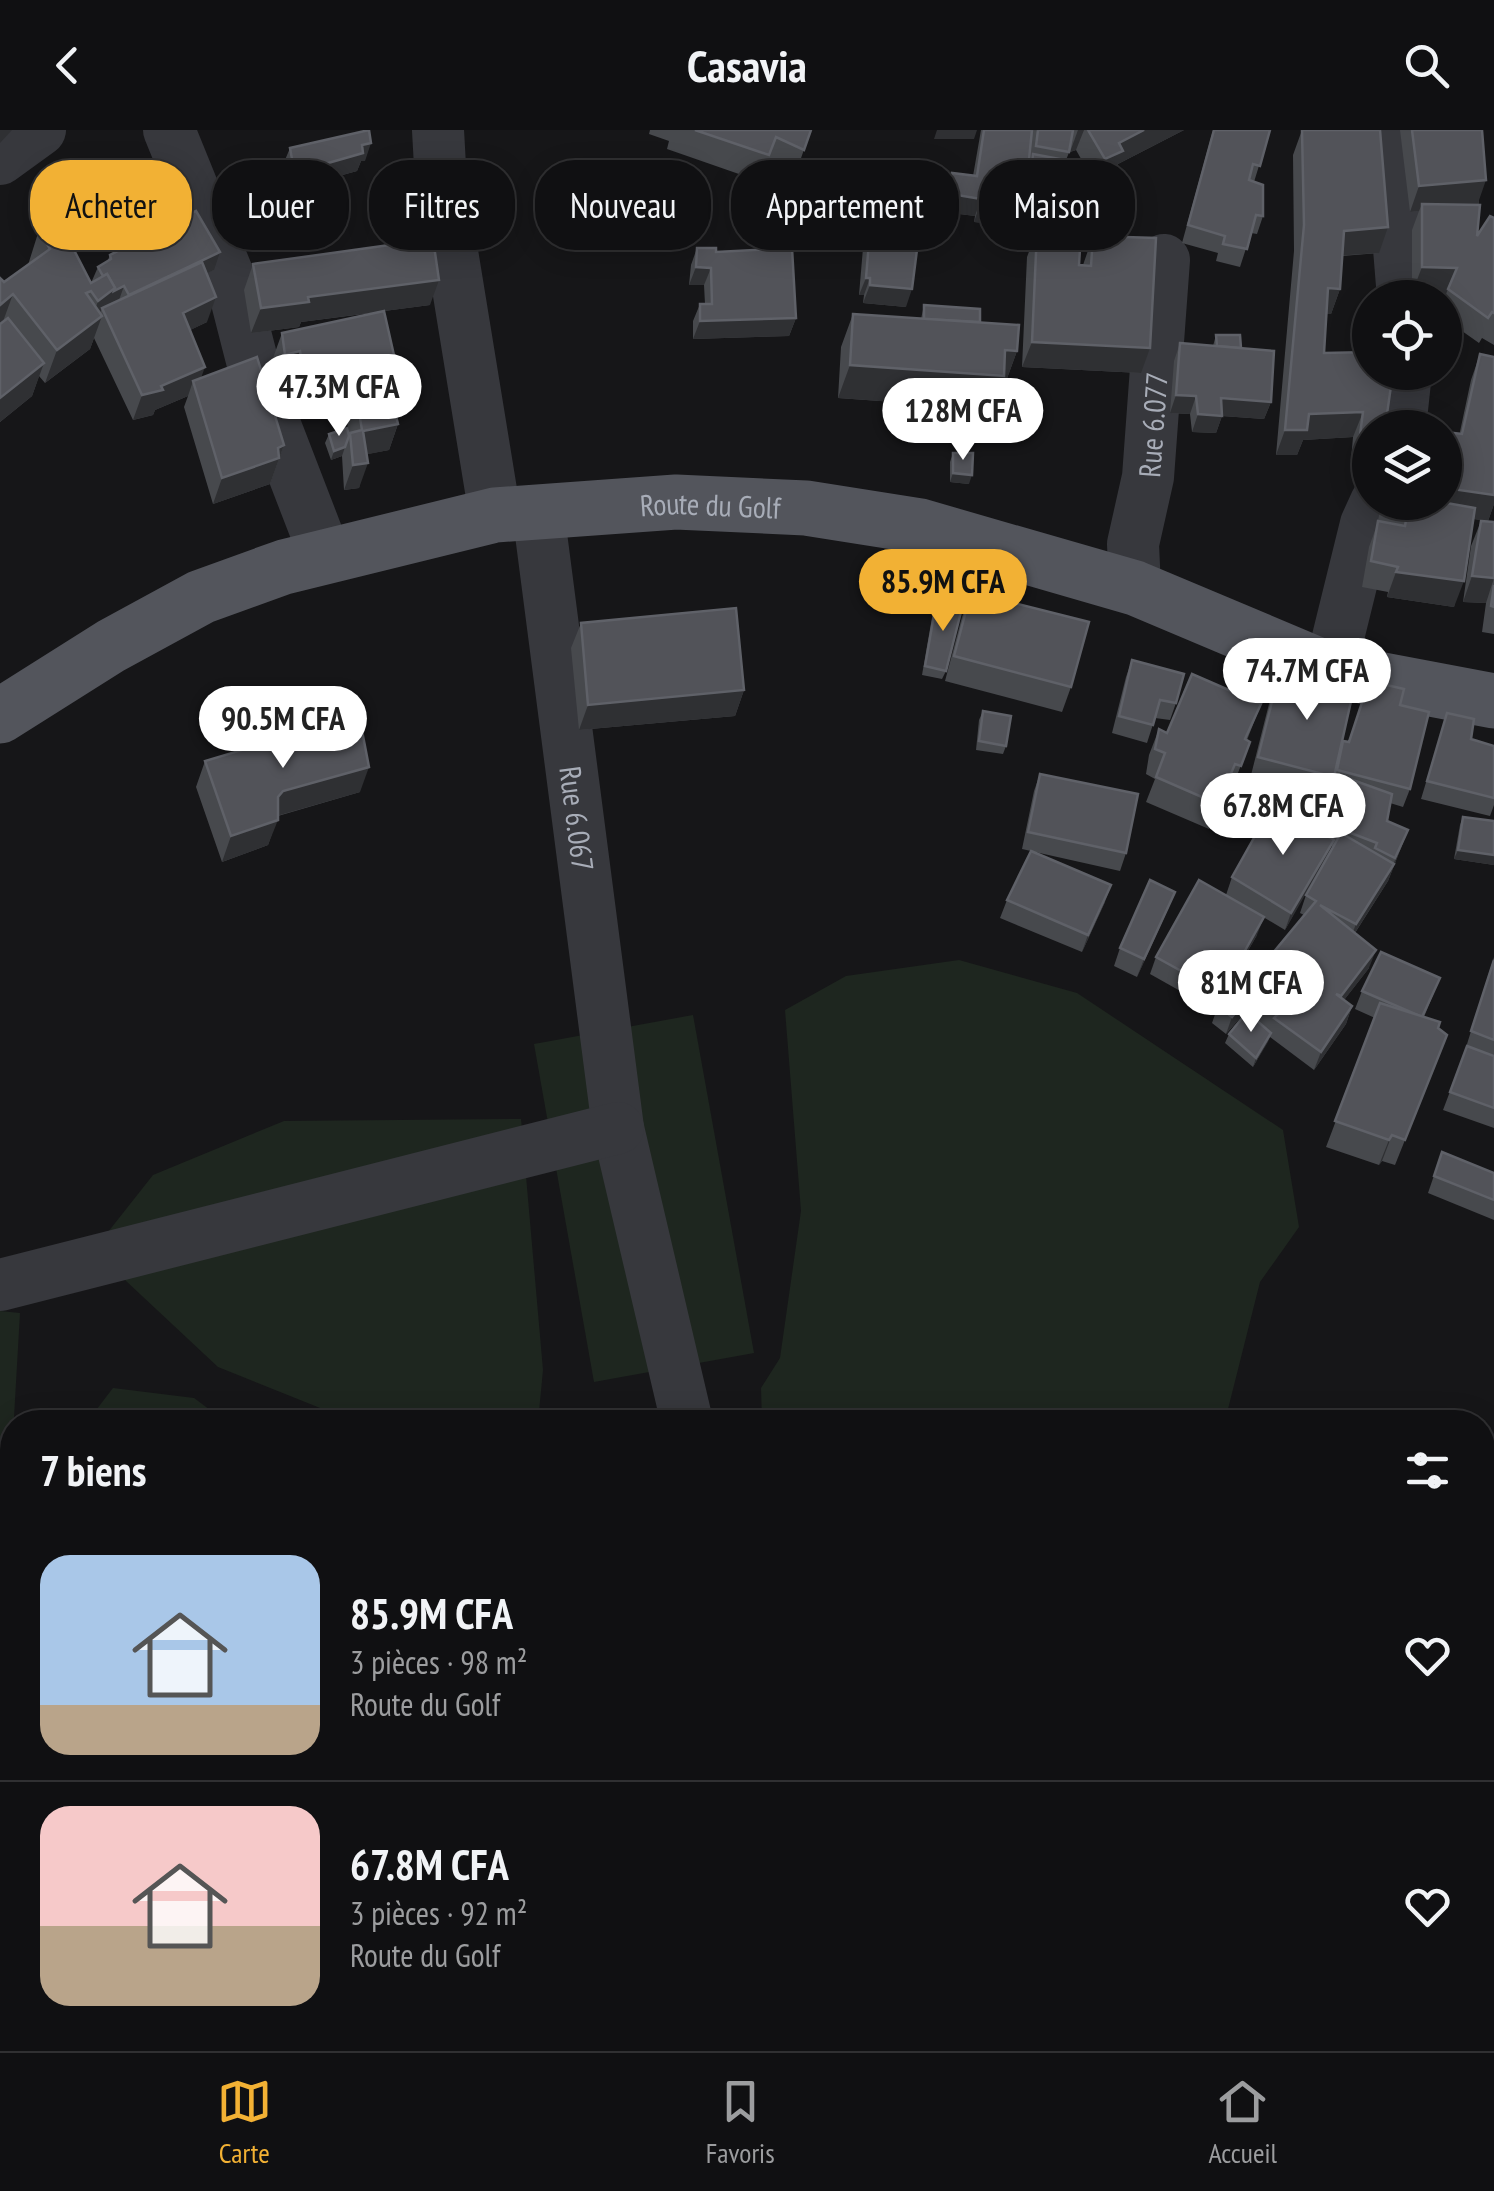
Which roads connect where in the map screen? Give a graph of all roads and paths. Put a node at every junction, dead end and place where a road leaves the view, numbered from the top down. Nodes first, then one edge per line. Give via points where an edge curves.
1 (40, 130) edge
2 (170, 130) edge
3 (438, 130) edge
4 (1376, 130) edge
5 (0, 159) edge
6 (1164, 260) dead end
7 (1402, 280) edge
8 (516, 513) junction
9 (1368, 520) edge
10 (325, 555) junction
11 (1134, 588) junction
12 (1330, 670) junction
13 (1494, 701) edge
14 (0, 716) edge
15 (618, 1128) junction
16 (0, 1285) edge
17 (685, 1410) edge

1 - 5 street
2 - 10 street via 234,290 256,376
3 - 8 street, Rue 6.067 via 442,184
4 - 7 street via 1394,186
6 - 11 street, Rue 6.077 via 1148,476 1133,544
8 - 10 main road, Route du Golf
8 - 11 main road, Route du Golf via 676,502 806,508 920,526
8 - 15 street, Rue 6.067
9 - 12 street
10 - 14 main road, Route du Golf via 201,597
11 - 12 main road, Route du Golf
12 - 13 main road, Route du Golf
15 - 16 street
15 - 17 street, Rue 6.067

